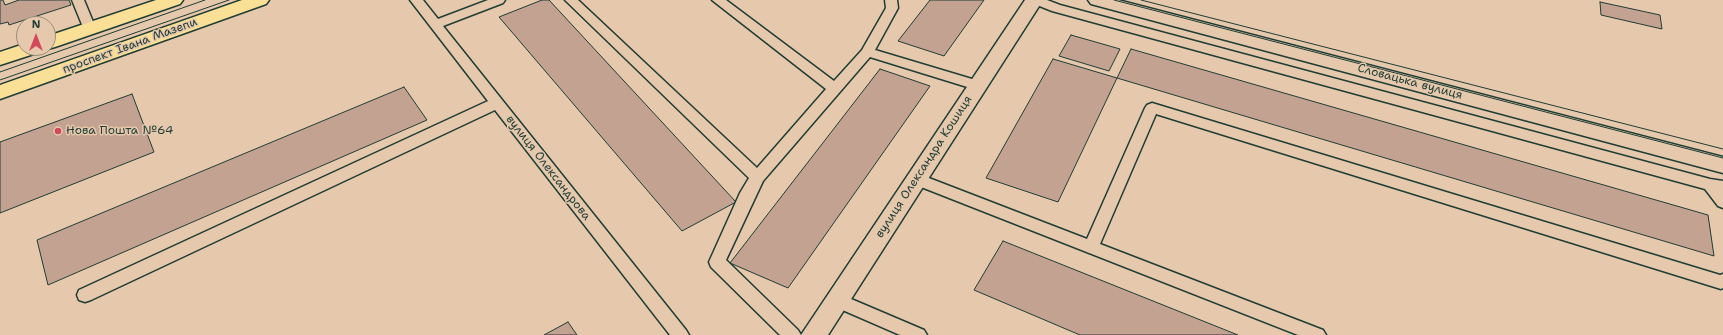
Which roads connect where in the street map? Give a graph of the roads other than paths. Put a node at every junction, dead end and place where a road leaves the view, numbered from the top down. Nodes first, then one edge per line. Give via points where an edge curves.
1 (78, 0) edge
2 (174, 0) edge
3 (260, 0) edge
4 (416, 0) edge
5 (500, 0) edge
6 (571, 0) edge
7 (718, 0) edge
8 (891, 0) edge
9 (1035, 0) edge
10 (1097, 0) edge
11 (435, 25) junction
12 (90, 29) junction
13 (56, 40) edge
14 (867, 52) junction
15 (16, 54) edge
16 (0, 59) edge
17 (978, 85) junction
18 (834, 88) junction
19 (0, 92) edge
20 (496, 103) junction
21 (1723, 165) edge
22 (758, 177) junction
23 (916, 179) junction
24 (1716, 186) edge
25 (1723, 202) edge
26 (1091, 247) junction
27 (1723, 281) edge
28 (85, 295) dead end
29 (837, 300) junction
30 (680, 335) edge
31 (792, 335) edge
32 (814, 335) edge
33 (918, 335) edge
34 (1317, 335) edge

1 - 12 lane
2 - 12 highway
3 - 19 highway, проспект Івана Мазепи
4 - 11 lane, вулиця Олександрова
5 - 11 lane
6 - 22 lane
7 - 18 lane
8 - 14 lane via 892,8
9 - 17 street, вулиця Олександра Кошиця
9 - 24 lane via 1056,8
10 - 21 street, Словацька вулиця
11 - 20 lane, вулиця Олександрова
12 - 13 highway
14 - 17 lane
14 - 18 lane
15 - 16 highway
17 - 23 street, вулиця Олександра Кошиця
18 - 22 lane
20 - 28 lane
20 - 30 lane, вулиця Олександрова
22 - 31 lane via 748,193 717,262
23 - 26 lane
23 - 29 street, вулиця Олександра Кошиця
24 - 25 lane
26 - 27 lane via 1152,108
26 - 34 lane
29 - 32 street, вулиця Олександра Кошиця
29 - 33 lane

